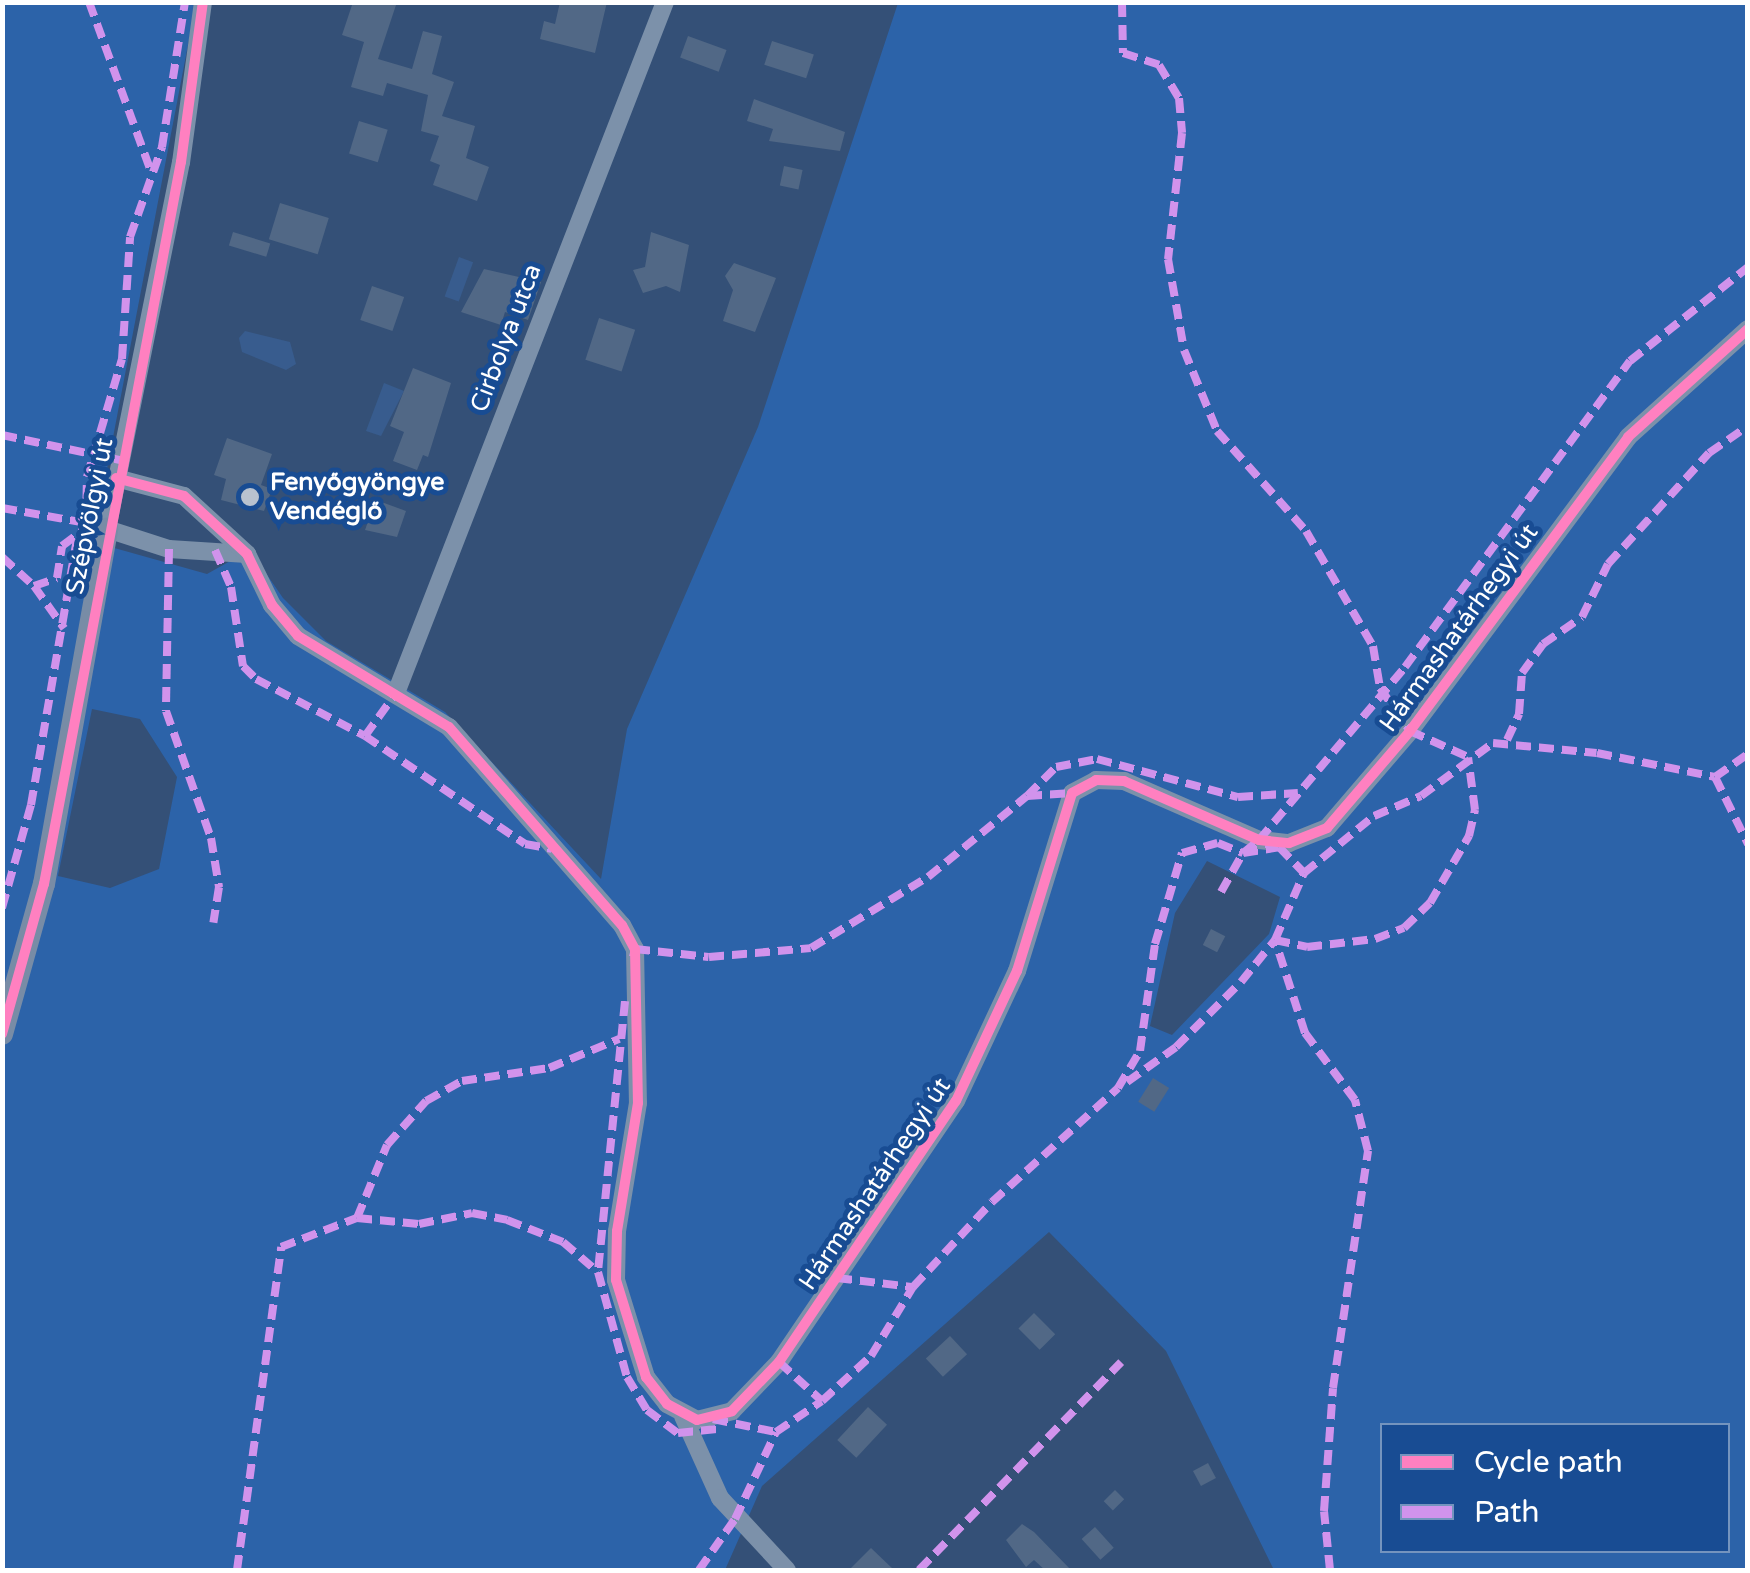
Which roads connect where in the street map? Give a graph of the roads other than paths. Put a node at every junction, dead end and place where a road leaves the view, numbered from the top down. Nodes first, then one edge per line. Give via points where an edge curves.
1 (204, 2) edge
2 (665, 2) edge
3 (1748, 328) edge
4 (116, 478) junction
5 (106, 529) junction
6 (247, 554) junction
7 (396, 693) junction
8 (2, 1034) edge
9 (683, 1416) junction
10 (787, 1570) edge

1 - 4 street, Szépvölgyi út via 178,177
2 - 7 street, Cirbolya utca
3 - 9 street, Hármashatárhegyi út via 1628,437 1410,731 1327,828 1289,843 1259,840 1124,781 1096,780 1072,792 990,1040 923,1156 750,1398 713,1418
4 - 5 street, Szépvölgyi út
4 - 6 street via 184,496
5 - 6 street via 170,549
5 - 8 street, Szépvölgyi út via 44,884
6 - 7 street via 272,605 298,636
7 - 9 street via 449,728 516,810 612,909 634,950 638,1102 616,1231 616,1280 646,1376
9 - 10 street via 720,1498

